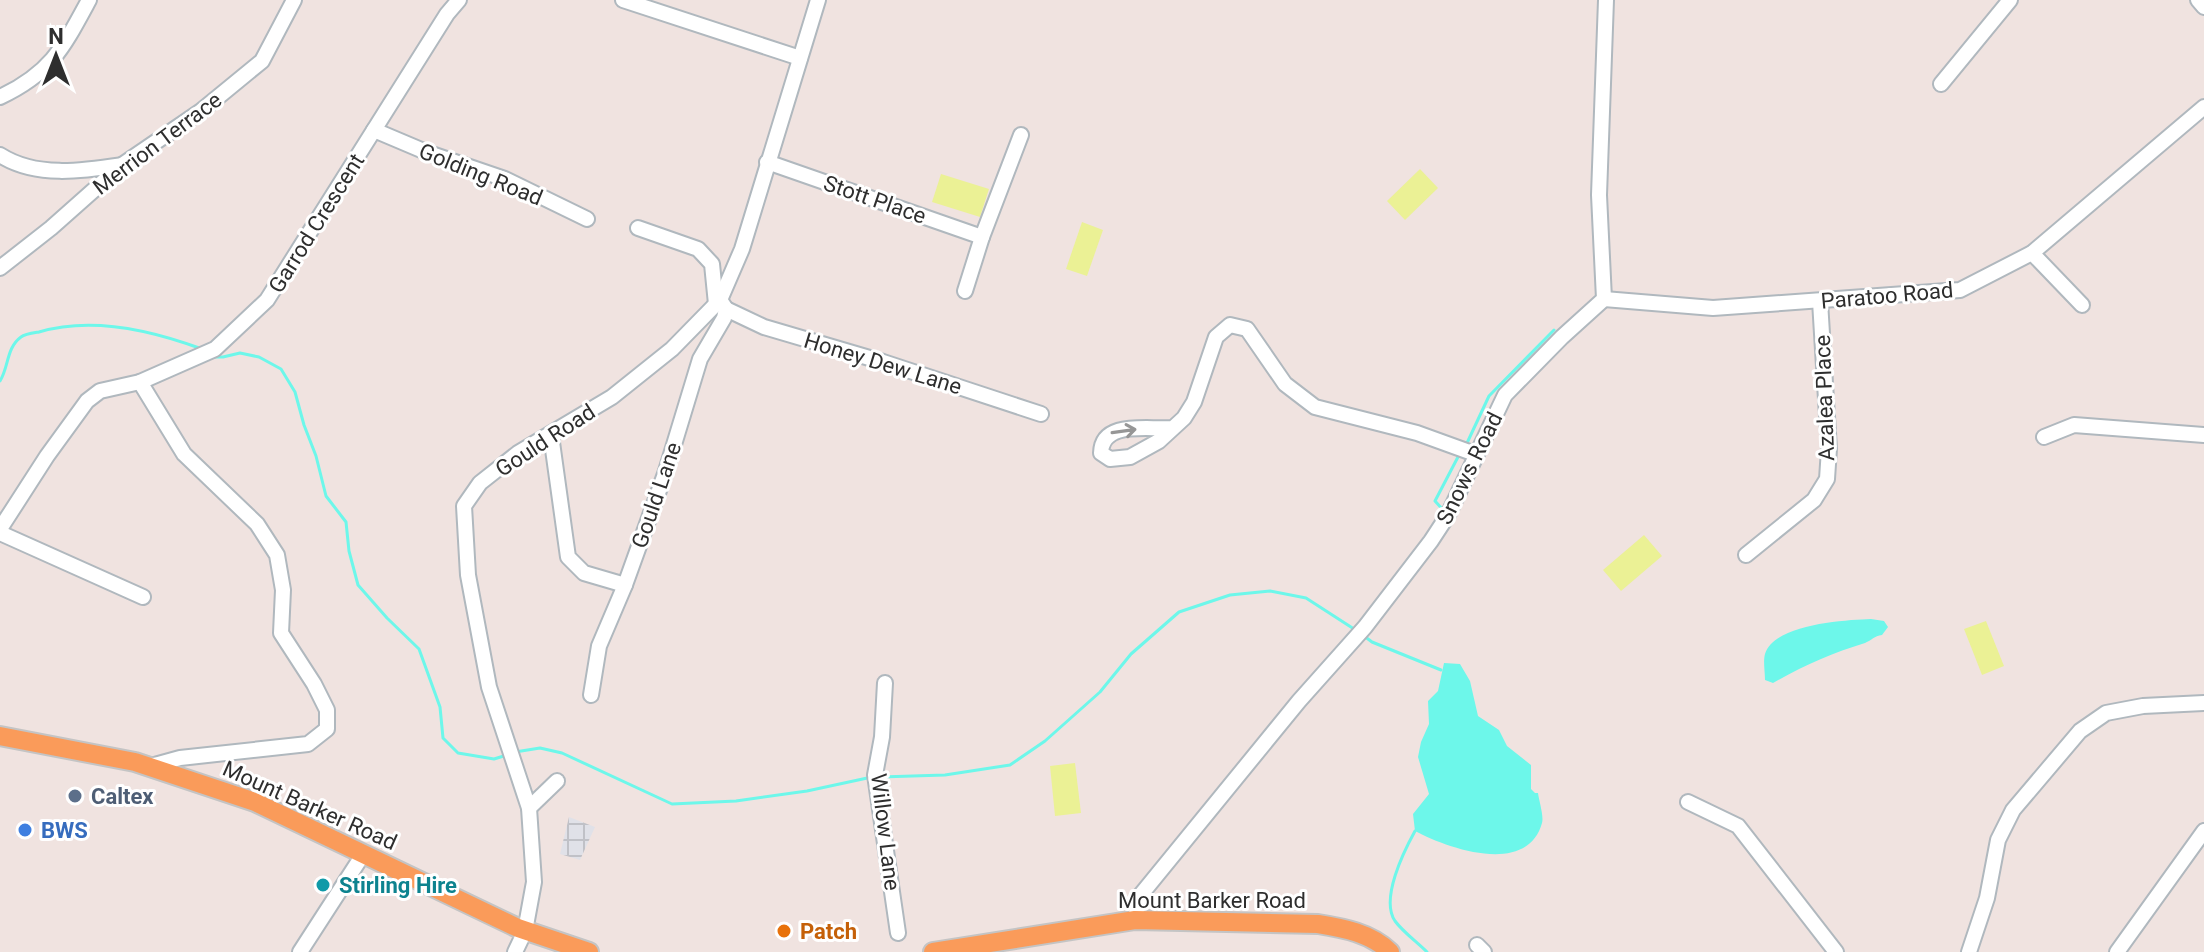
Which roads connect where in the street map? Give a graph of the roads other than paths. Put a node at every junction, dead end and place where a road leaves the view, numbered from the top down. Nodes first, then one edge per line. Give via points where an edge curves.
1 (89, 0) edge
2 (294, 0) edge
3 (459, 0) edge
4 (623, 0) edge
5 (818, 0) edge
6 (1606, 0) edge
7 (2010, 0) edge
8 (2198, 0) edge
9 (2204, 7) edge
10 (800, 58) junction
11 (1941, 84) dead end
12 (0, 97) edge
13 (2204, 107) edge
14 (374, 130) junction
15 (1021, 135) dead end
16 (0, 155) edge
17 (767, 162) junction
18 (122, 165) junction
19 (587, 219) dead end
20 (638, 228) dead end
21 (982, 237) junction
22 (2032, 253) junction
23 (0, 268) edge
24 (965, 291) dead end
25 (1604, 299) junction
26 (1820, 301) junction
27 (721, 305) junction
28 (2082, 305) dead end
29 (140, 382) junction
30 (1041, 414) dead end
31 (1171, 428) dead end
32 (551, 435) junction
33 (2204, 435) edge
34 (2044, 437) dead end
35 (1475, 454) junction
36 (0, 531) edge
37 (1746, 555) dead end
38 (625, 585) junction
39 (143, 597) dead end
40 (885, 683) dead end
41 (591, 695) dead end
42 (2204, 703) edge
43 (0, 736) edge
44 (151, 766) junction
45 (557, 781) dead end
46 (1688, 802) dead end
47 (529, 808) junction
48 (2204, 831) edge
49 (364, 853) junction
50 (1135, 920) junction
51 (525, 931) junction
52 (898, 933) dead end
53 (300, 952) edge
54 (515, 952) edge
55 (589, 952) edge
56 (933, 952) edge
57 (1390, 952) edge
58 (1836, 952) edge
59 (1969, 952) edge
60 (2117, 952) edge

1 - 12 street via 50,65
2 - 18 street, Merrion Terrace via 262,61
3 - 14 street, Garrod Crescent
4 - 10 street
5 - 10 street, Gould Road
6 - 25 street via 1599,195
7 - 11 street
8 - 9 street
10 - 17 street, Gould Road
13 - 22 street, Paratoo Road
14 - 19 street, Golding Road via 505,179
14 - 29 street, Garrod Crescent via 267,300 215,349
15 - 21 street
16 - 18 street via 42,170
17 - 21 street, Stott Place
17 - 27 street, Gould Road
18 - 23 street, Merrion Terrace
20 - 27 street via 698,249 712,264
21 - 24 street
22 - 26 street, Paratoo Road via 1960,290
22 - 28 street
25 - 26 street, Paratoo Road via 1713,308
25 - 35 street, Snows Road via 1505,395
26 - 37 street, Azalea Place via 1827,479 1814,500
27 - 30 street, Honey Dew Lane via 764,327
27 - 32 street, Gould Road via 612,397
27 - 38 street, Gould Lane via 724,318 700,359
29 - 36 street, Garrod Crescent via 100,391 87,401
29 - 44 street via 184,454 257,524 277,555 283,590 281,633 327,710 327,729 308,744
31 - 35 street via 1194,402 1216,337 1230,325 1247,329 1285,384 1315,407
32 - 38 street via 568,557 584,573
32 - 47 street, Gould Road via 480,483 464,506 468,575 489,687
33 - 34 street via 2074,425
35 - 50 street, Snows Road via 1448,515 1359,632 1139,897
36 - 39 street
38 - 41 street, Gould Lane via 599,646
40 - 52 street, Willow Lane via 876,780
42 - 59 street via 2106,713 2080,731 2013,810 1998,840
43 - 44 main road, Mount Barker Road
44 - 49 main road, Mount Barker Road via 255,802
45 - 47 street
46 - 58 street via 1738,826
47 - 51 street, Gould Road via 534,882
48 - 60 street
49 - 51 main road, Mount Barker Road
49 - 53 street
50 - 56 main road, Mount Barker Road
50 - 57 main road, Mount Barker Road via 1318,924 1347,928
51 - 54 street, Gould Road
51 - 55 main road, Mount Barker Road

